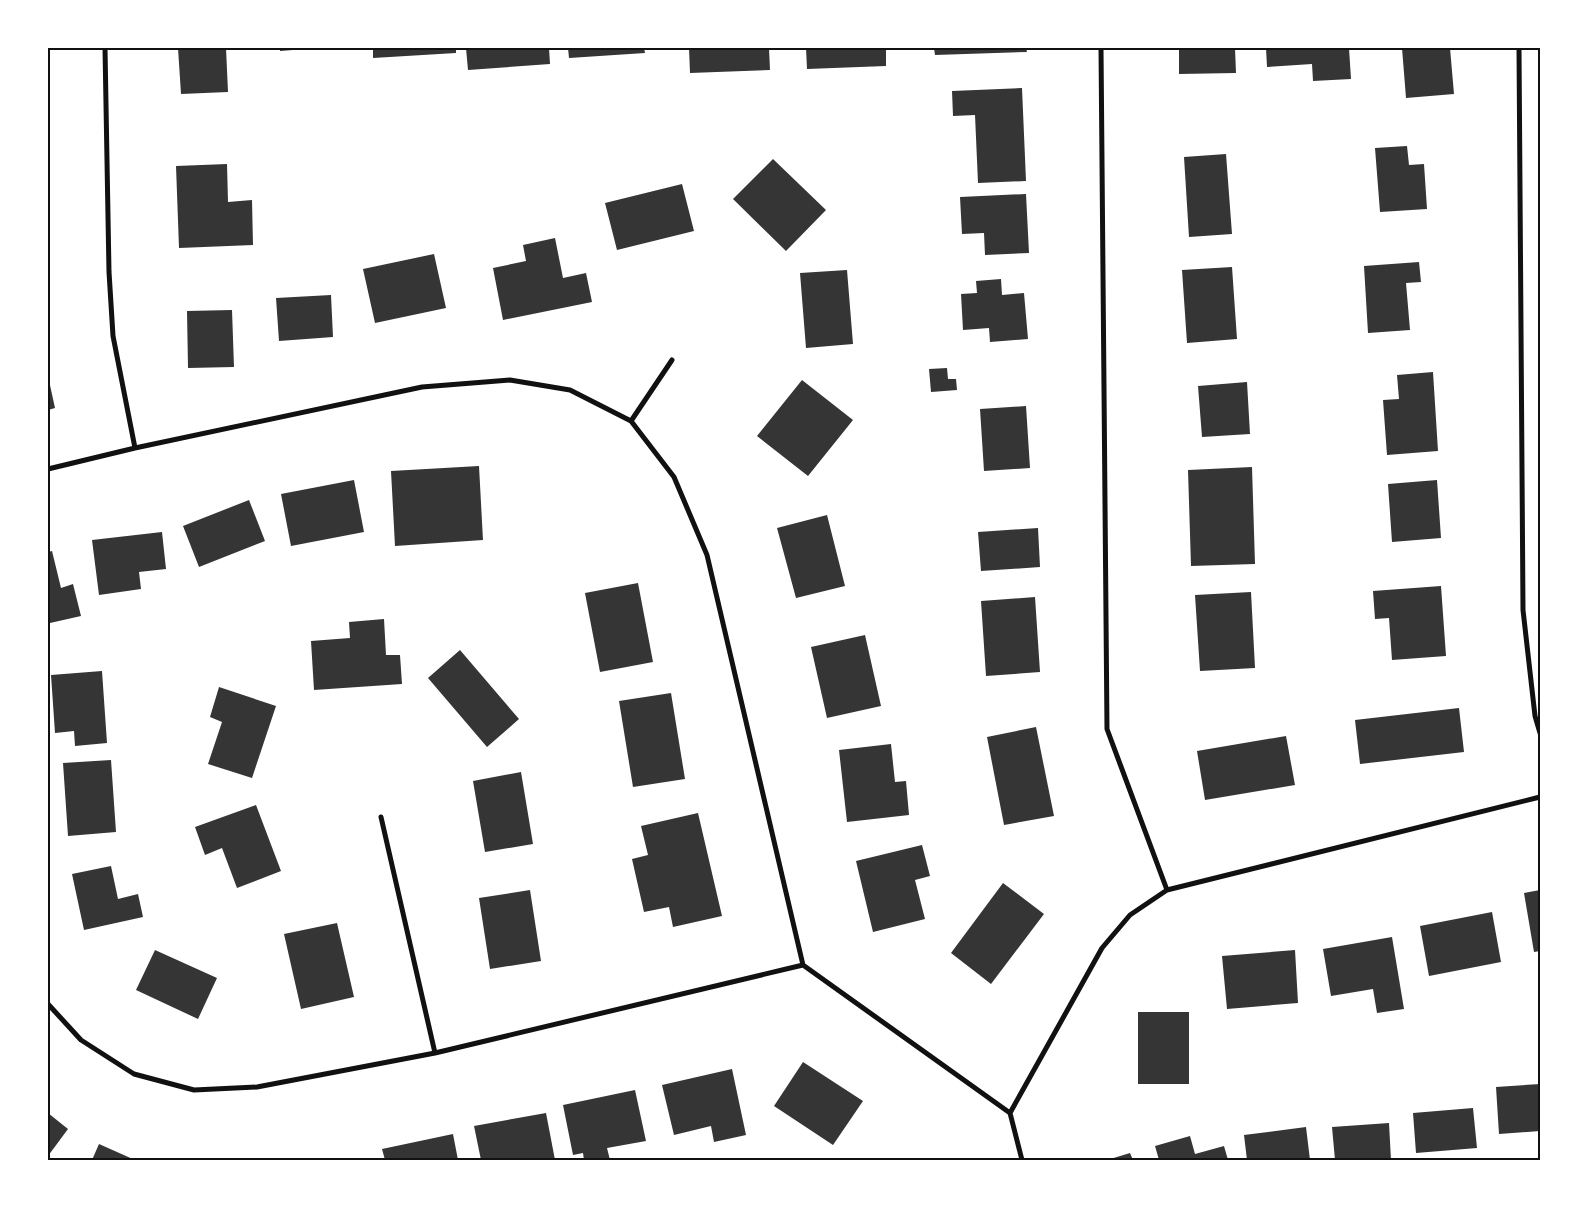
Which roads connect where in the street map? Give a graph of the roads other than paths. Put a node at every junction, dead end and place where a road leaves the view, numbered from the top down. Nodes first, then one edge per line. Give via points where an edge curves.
1 (105, 48) edge
2 (1101, 48) edge
3 (1519, 48) edge
4 (672, 360) dead end
5 (631, 421) junction
6 (135, 448) junction
7 (48, 469) edge
8 (1540, 733) edge
9 (1540, 797) edge
10 (381, 817) dead end
11 (1167, 890) junction
12 (803, 965) junction
13 (48, 1004) edge
14 (435, 1053) junction
15 (1010, 1113) junction
16 (1022, 1160) edge

1 - 6 street via 113,336
2 - 11 street via 1107,729
3 - 8 street via 1523,610 1535,716
4 - 5 street
5 - 6 street via 570,390 510,380 422,387
5 - 12 street via 674,478 707,555
6 - 7 street
9 - 11 street
10 - 14 street
11 - 15 street via 1130,915 1102,948
12 - 14 street
12 - 15 street
13 - 14 street via 81,1040 134,1074 194,1090 257,1087
15 - 16 street

